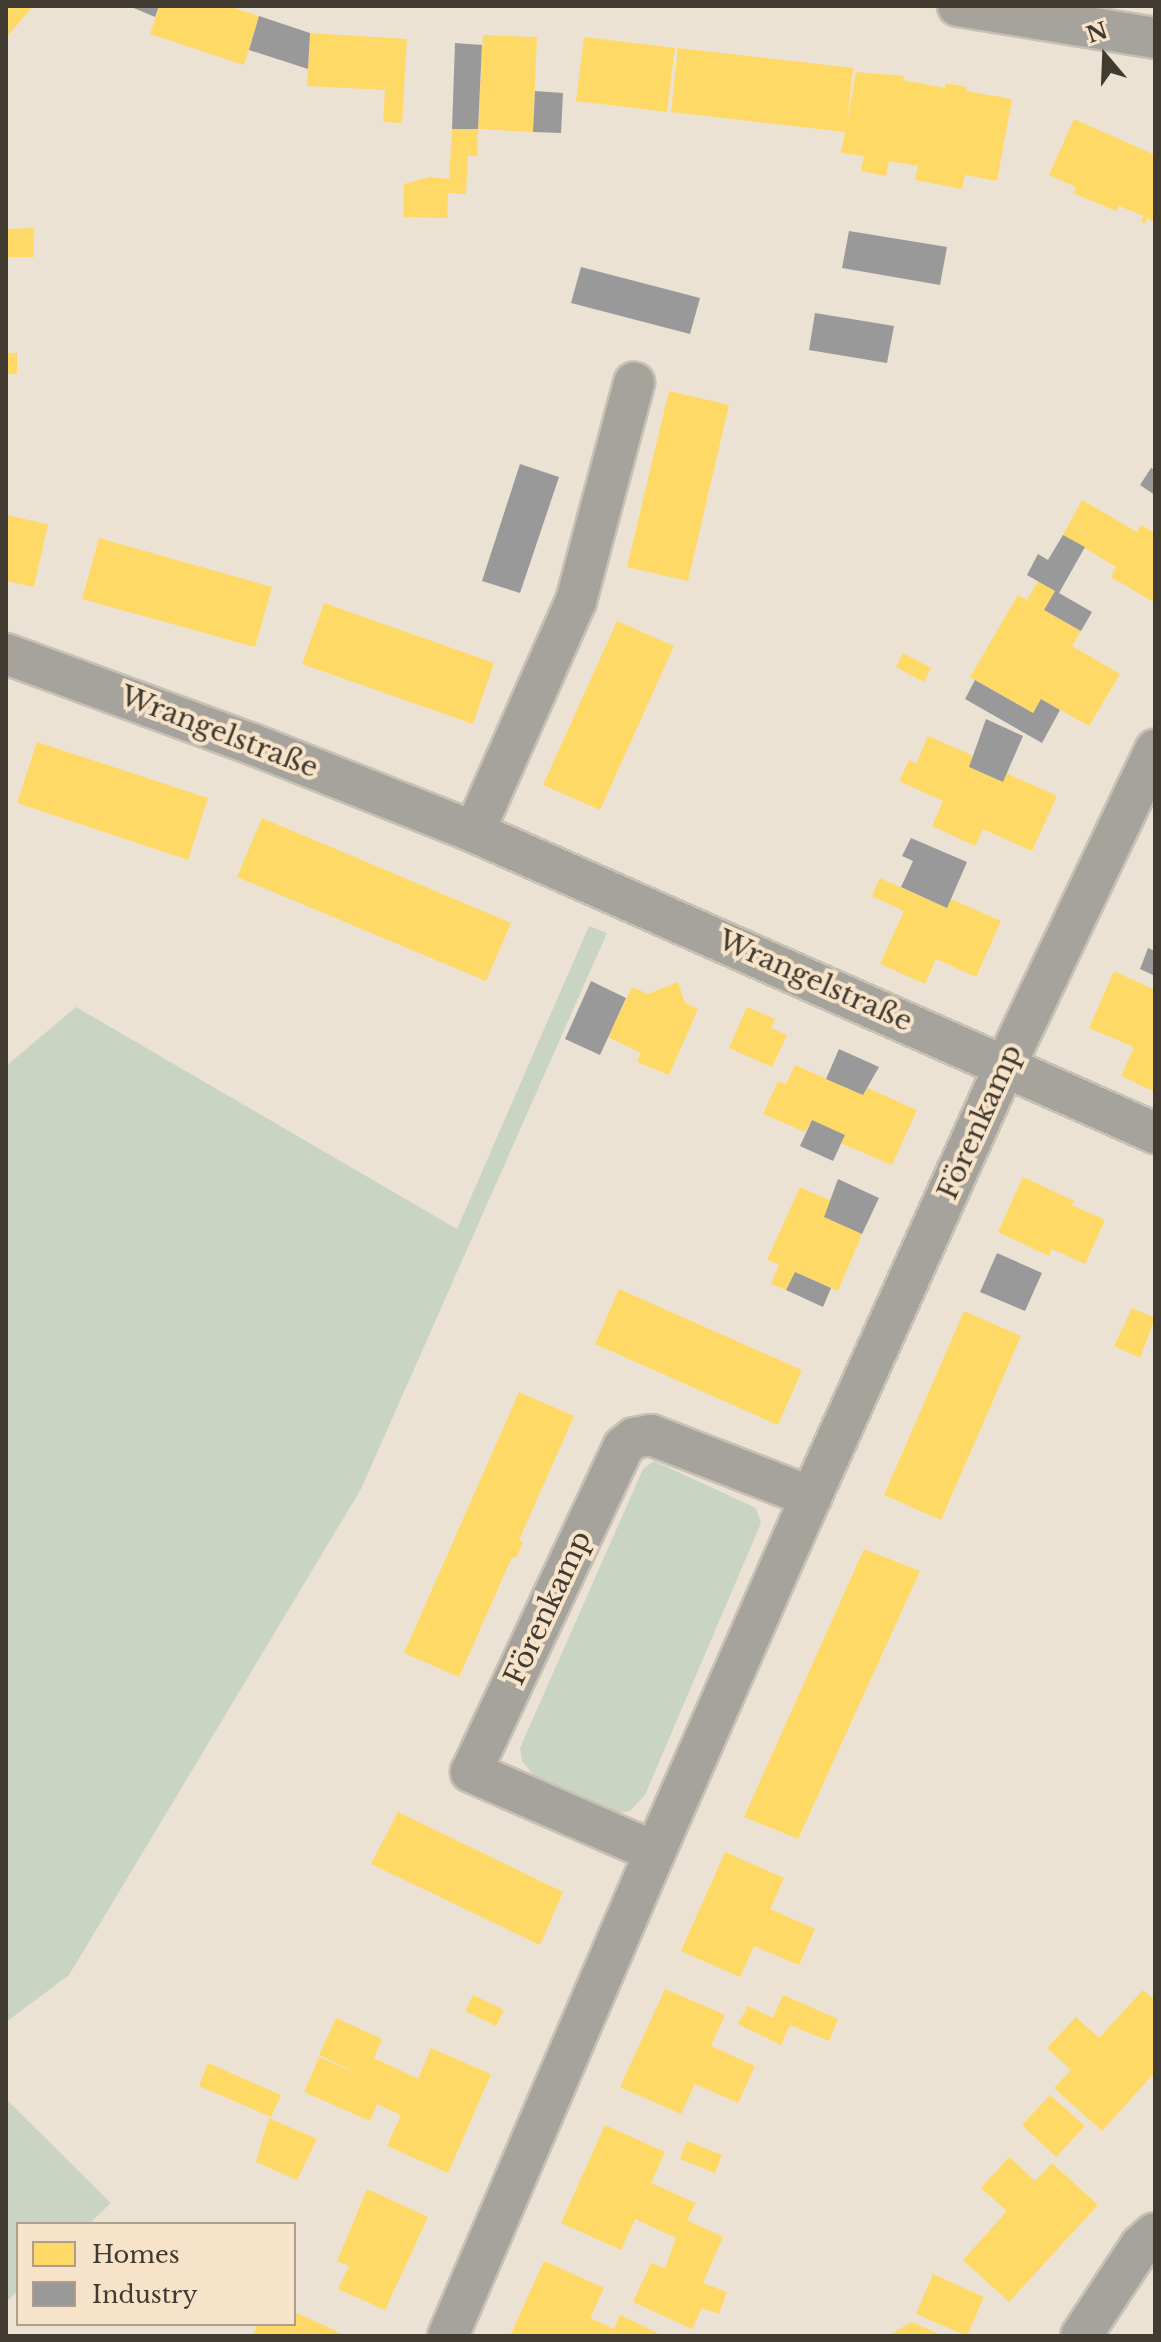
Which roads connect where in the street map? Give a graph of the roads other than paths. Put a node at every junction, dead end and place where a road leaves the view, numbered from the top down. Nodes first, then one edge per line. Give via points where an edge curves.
1 (958, 6) edge
2 (1155, 38) edge
3 (634, 383) dead end
4 (6, 654) edge
5 (1155, 750) edge
6 (474, 832) junction
7 (1006, 1064) junction
8 (1155, 1133) edge
9 (811, 1497) junction
10 (655, 1852) junction
11 (1155, 2233) edge
12 (448, 2336) edge
13 (1081, 2336) edge

1 - 2 street
3 - 6 street via 576,601
4 - 6 street, Wrangelstraße
5 - 7 street, Förenkamp
6 - 7 street, Wrangelstraße
7 - 8 street, Wrangelstraße
7 - 9 street, Förenkamp
9 - 10 street, Förenkamp
9 - 10 street, Förenkamp via 651,1435 634,1438 623,1447 471,1772
10 - 12 street, Förenkamp
11 - 13 street via 1141,2245

